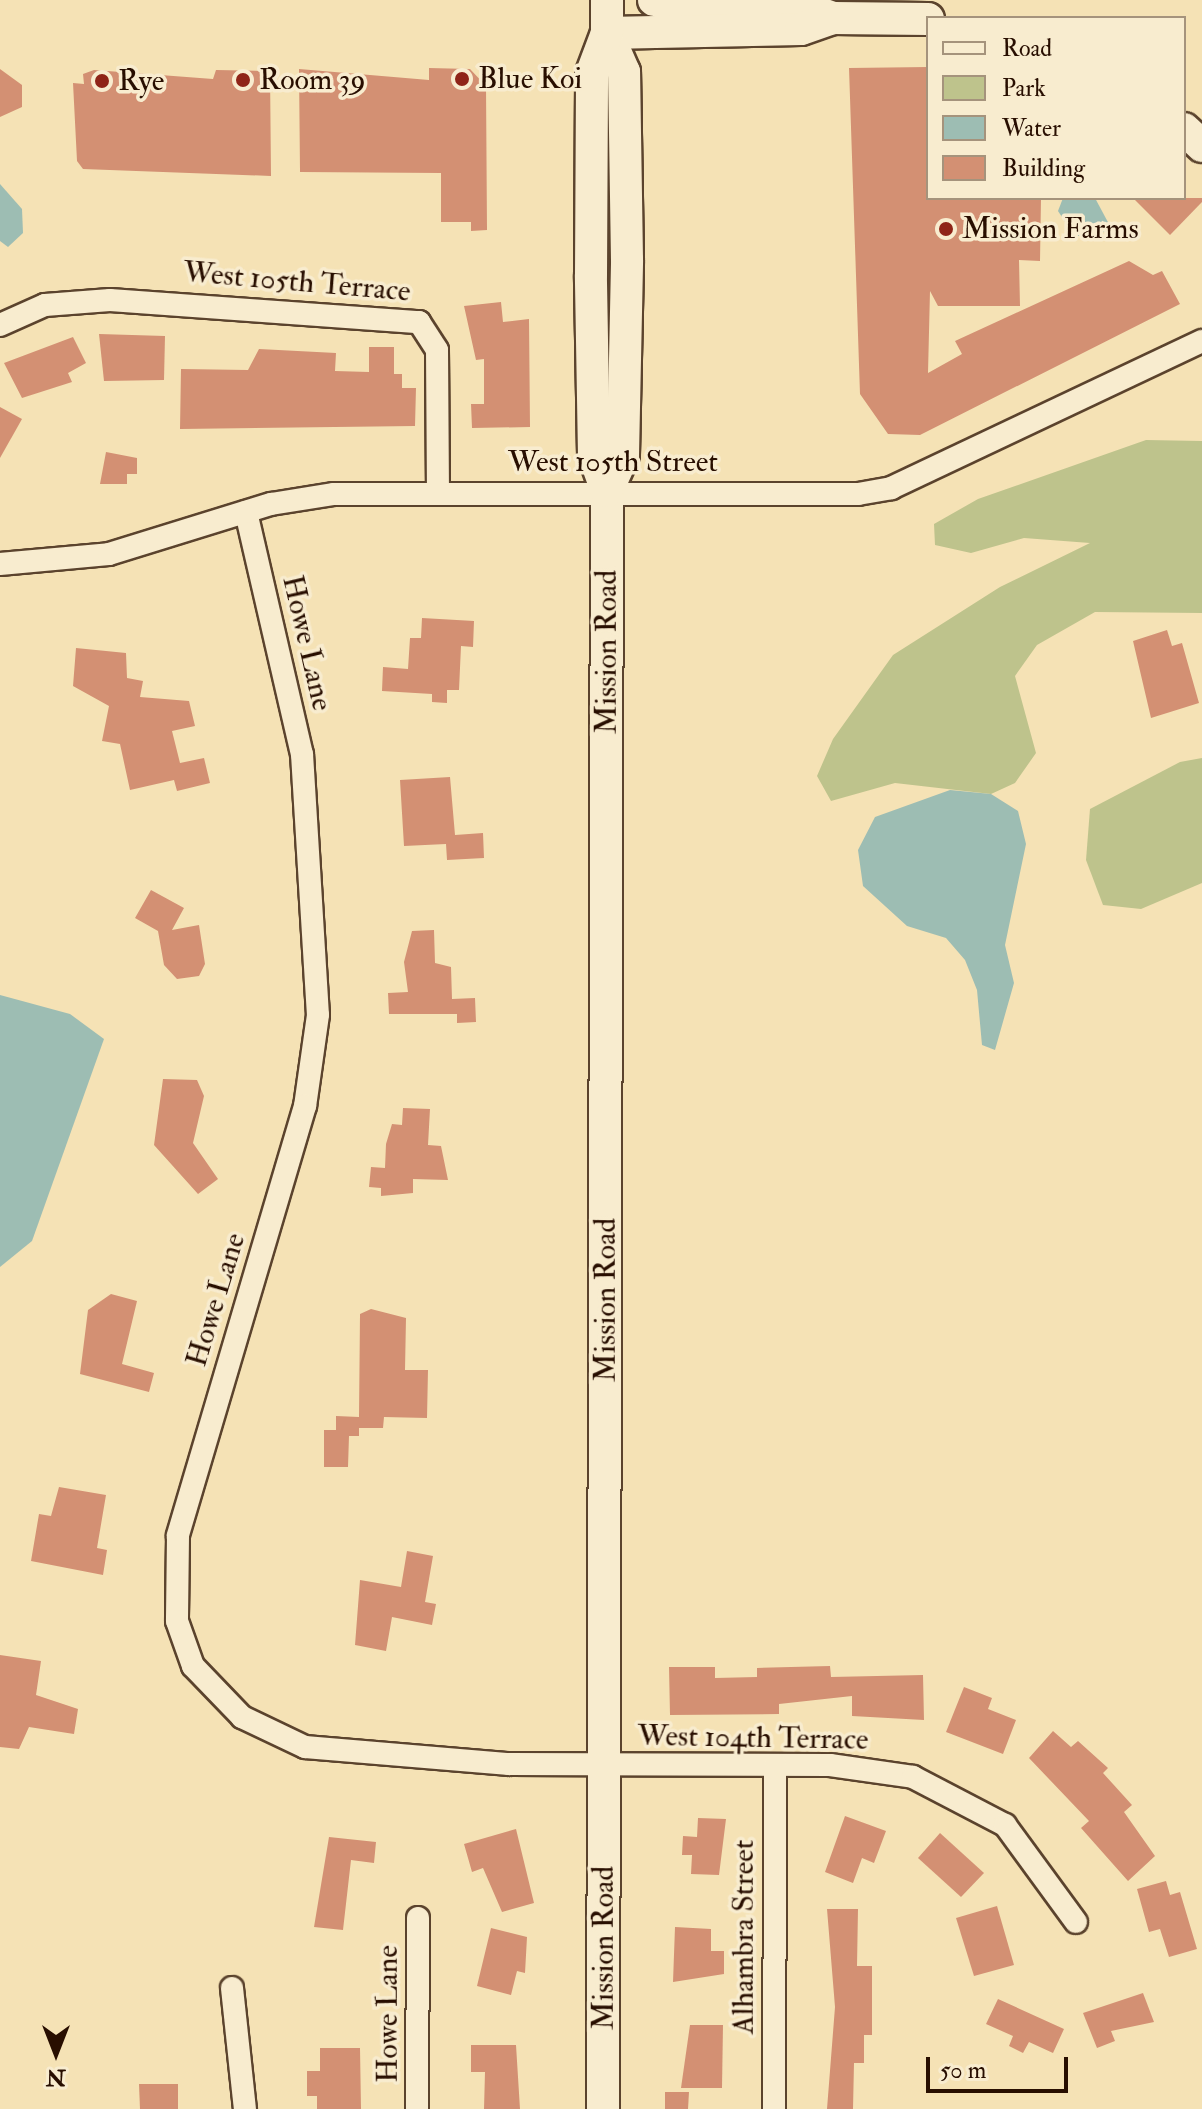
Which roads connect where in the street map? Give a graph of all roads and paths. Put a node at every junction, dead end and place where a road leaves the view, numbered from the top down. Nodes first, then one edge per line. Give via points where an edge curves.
1 (607, 0) edge
2 (654, 0) edge
3 (833, 18) junction
4 (926, 19) edge
5 (607, 33) junction
6 (1186, 131) edge
7 (1202, 146) edge
8 (0, 325) edge
9 (1202, 341) edge
10 (438, 490) junction
11 (607, 491) junction
12 (246, 512) junction
13 (0, 564) edge
14 (605, 1765) junction
15 (775, 1765) junction
16 (418, 1918) dead end
17 (1076, 1922) dead end
18 (232, 1988) dead end
19 (245, 2109) edge
20 (417, 2109) edge
21 (603, 2109) edge
22 (774, 2109) edge

1 - 5 main road, Mission Road
2 - 3 main road via 791,3
3 - 4 main road
3 - 5 main road via 801,29
5 - 11 main road, Mission Road via 624,72 627,260 623,455
6 - 7 main road
8 - 10 street, West 105th Terrace via 45,305 110,300 419,322 437,350
9 - 11 street, West 105th Street via 891,488 858,494
10 - 11 street, West 105th Street
10 - 12 street, West 105th Street via 334,494
11 - 14 main road, Mission Road
12 - 13 street, West 105th Street via 109,554
12 - 14 street, Howe Lane via 302,754 318,1015 305,1106 178,1536 173,1581 183,1649 234,1710 305,1747
14 - 15 street, West 104th Terrace
14 - 21 main road, Mission Road
15 - 17 street, West 104th Terrace via 890,1772 954,1792 1019,1837
15 - 22 street, Alhambra Street
16 - 20 street, Howe Lane
18 - 19 street

